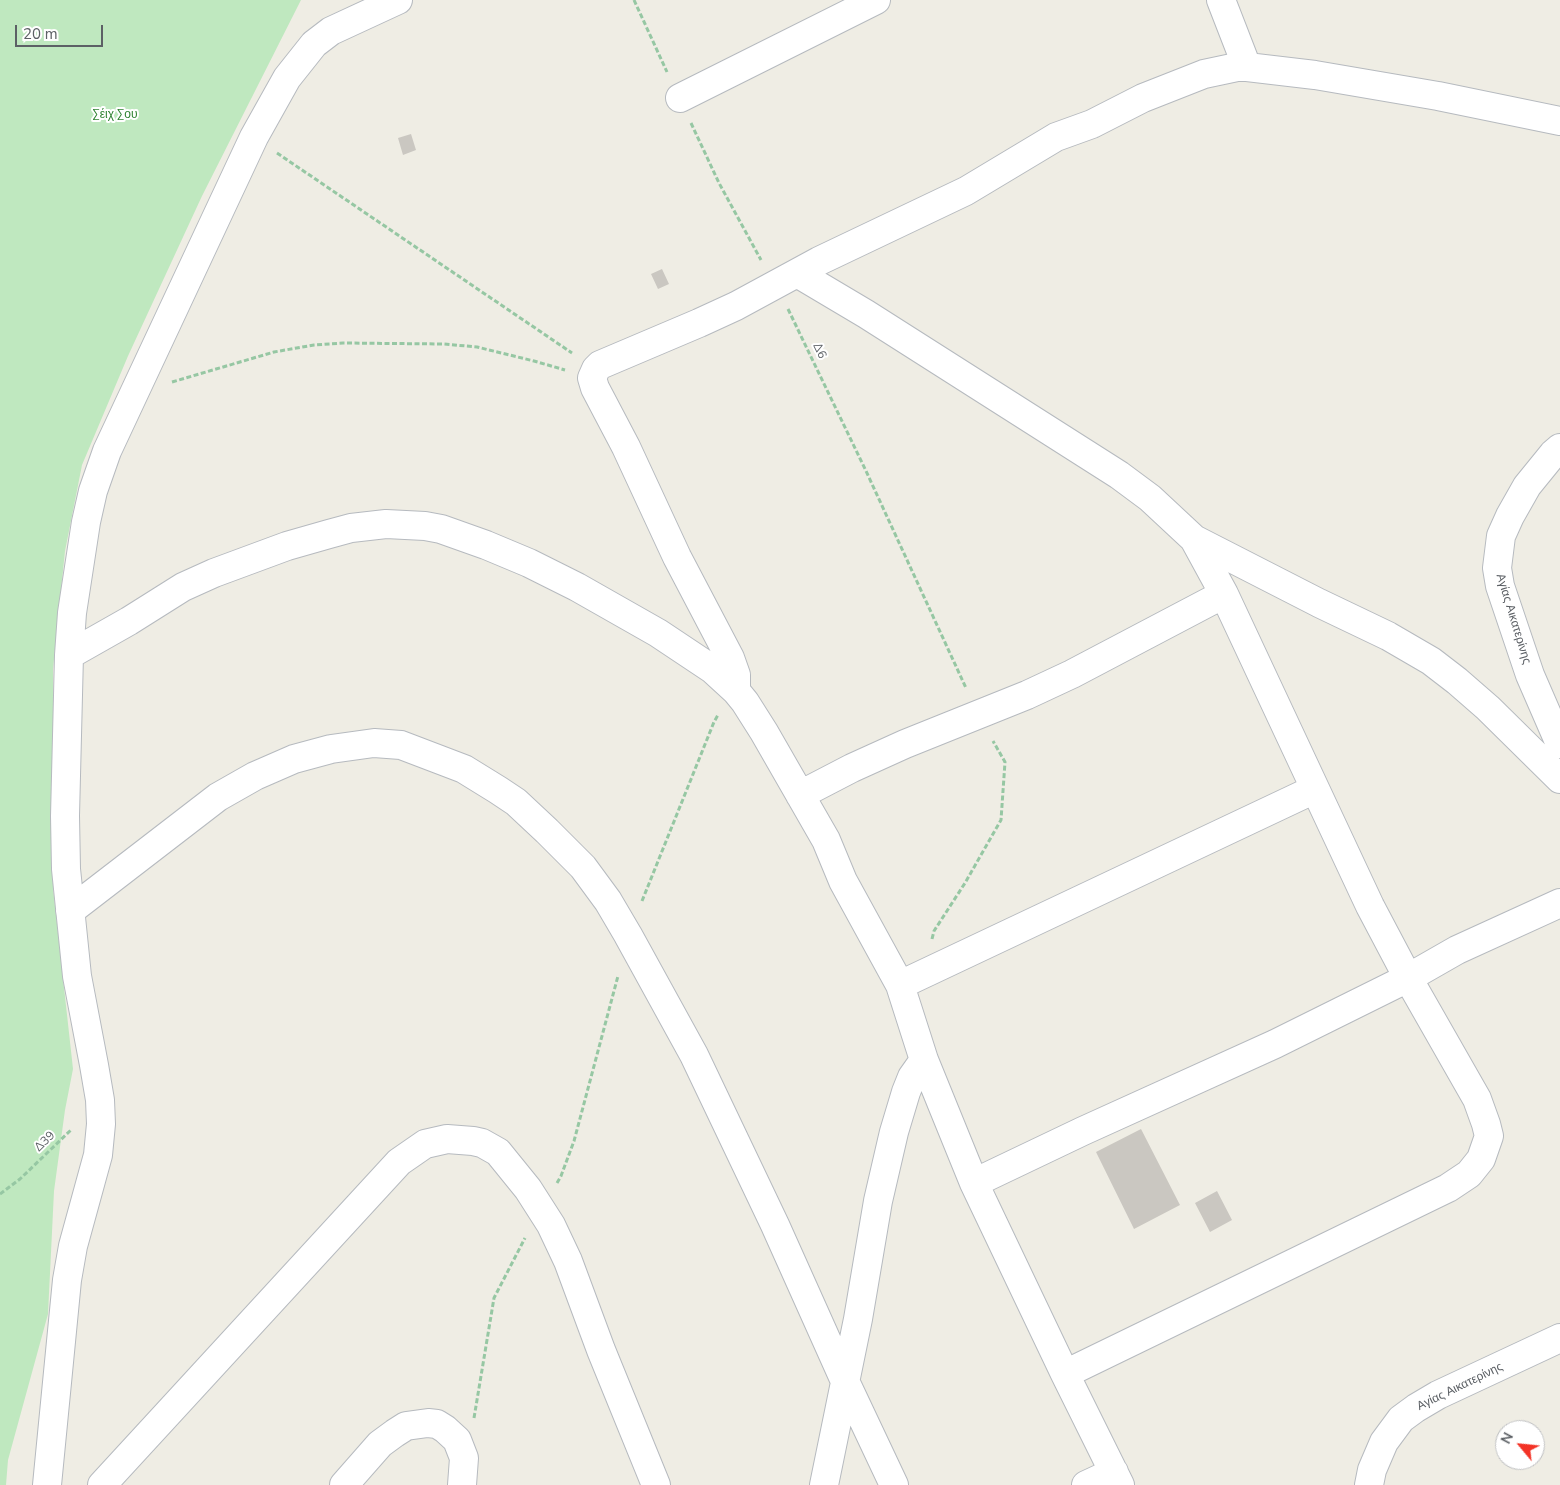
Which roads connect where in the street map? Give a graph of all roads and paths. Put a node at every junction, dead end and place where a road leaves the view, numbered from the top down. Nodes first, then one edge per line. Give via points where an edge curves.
1 (398, 0) edge
2 (634, 0) edge
3 (876, 0) edge
4 (1221, 0) edge
5 (1247, 67) junction
6 (680, 98) junction
7 (1560, 122) edge
8 (254, 137) junction
9 (786, 279) junction
10 (594, 373) junction
11 (133, 393) junction
12 (1560, 448) edge
13 (1194, 539) junction
14 (1224, 594) junction
15 (69, 655) junction
16 (736, 691) junction
17 (978, 714) junction
18 (1560, 744) edge
19 (1560, 779) edge
20 (1315, 789) junction
21 (800, 795) junction
22 (1560, 903) edge
23 (70, 911) junction
24 (628, 935) junction
25 (1408, 978) junction
26 (911, 980) junction
27 (924, 1060) junction
28 (100, 1100) junction
29 (974, 1183) junction
30 (0, 1194) edge
31 (541, 1209) junction
32 (1560, 1338) edge
33 (1065, 1374) junction
34 (844, 1379) junction
35 (473, 1426) dead end
36 (1117, 1479) edge
37 (47, 1485) edge
38 (102, 1485) edge
39 (344, 1485) edge
40 (462, 1485) edge
41 (656, 1485) edge
42 (824, 1485) edge
43 (894, 1485) edge
44 (1086, 1485) edge
45 (1369, 1485) edge

1 - 8 street via 331,30 314,44 287,78
2 - 6 path, Δ6
3 - 6 street
4 - 5 street
5 - 7 street via 1372,85
5 - 9 street via 1187,79 1092,124 1056,137 966,191
6 - 9 path, Δ6 via 719,183
8 - 10 path
8 - 11 street
9 - 10 street via 718,315 611,359
9 - 13 street via 890,329 1119,475 1150,498
9 - 17 path, Δ6 via 796,323
10 - 11 path via 444,344 343,343 274,352
10 - 16 street via 595,388 730,658 736,675
11 - 15 street via 93,491 78,568
12 - 18 street, Αγίας Αικατερίνης via 1527,486 1510,516 1501,536 1497,568 1530,675
13 - 14 street
13 - 19 street via 1388,636 1431,661 1488,708
14 - 17 street via 1072,674
14 - 20 street
15 - 16 street via 183,587 245,561 351,528 386,524 425,526 486,545 577,587 658,632 712,669
15 - 23 street via 65,816
16 - 21 street via 755,717
16 - 24 path via 714,722
17 - 21 street via 852,768
17 - 26 path, Δ6 via 1005,762 1001,820 934,931
20 - 25 street
20 - 26 street
21 - 26 street via 826,840 843,881
22 - 25 street via 1465,946
23 - 24 street via 218,797 255,776 294,759 331,749 374,743 401,745 464,769 516,802 583,867
23 - 28 street via 77,976
24 - 31 path via 574,1141 562,1176
24 - 34 street via 694,1055
25 - 29 street via 1276,1044
25 - 33 street via 1477,1099 1486,1124 1489,1136 1481,1159 1469,1174 1448,1188
26 - 27 street
27 - 29 street
27 - 34 street via 912,1077 894,1132
28 - 30 path, Δ39 via 49,1152
28 - 37 street via 98,1155 75,1236 67,1280
29 - 33 street
31 - 35 path via 494,1298
31 - 38 street via 507,1162 493,1149 473,1140 447,1139 425,1144 399,1162 376,1186
31 - 41 street via 568,1261
32 - 45 street, Αγίας Αικατερίνης via 1438,1395 1401,1419 1384,1442
33 - 36 street
34 - 42 street
34 - 43 street
36 - 44 street
39 - 40 street via 380,1444 406,1426 428,1423 437,1424 457,1440 464,1458

